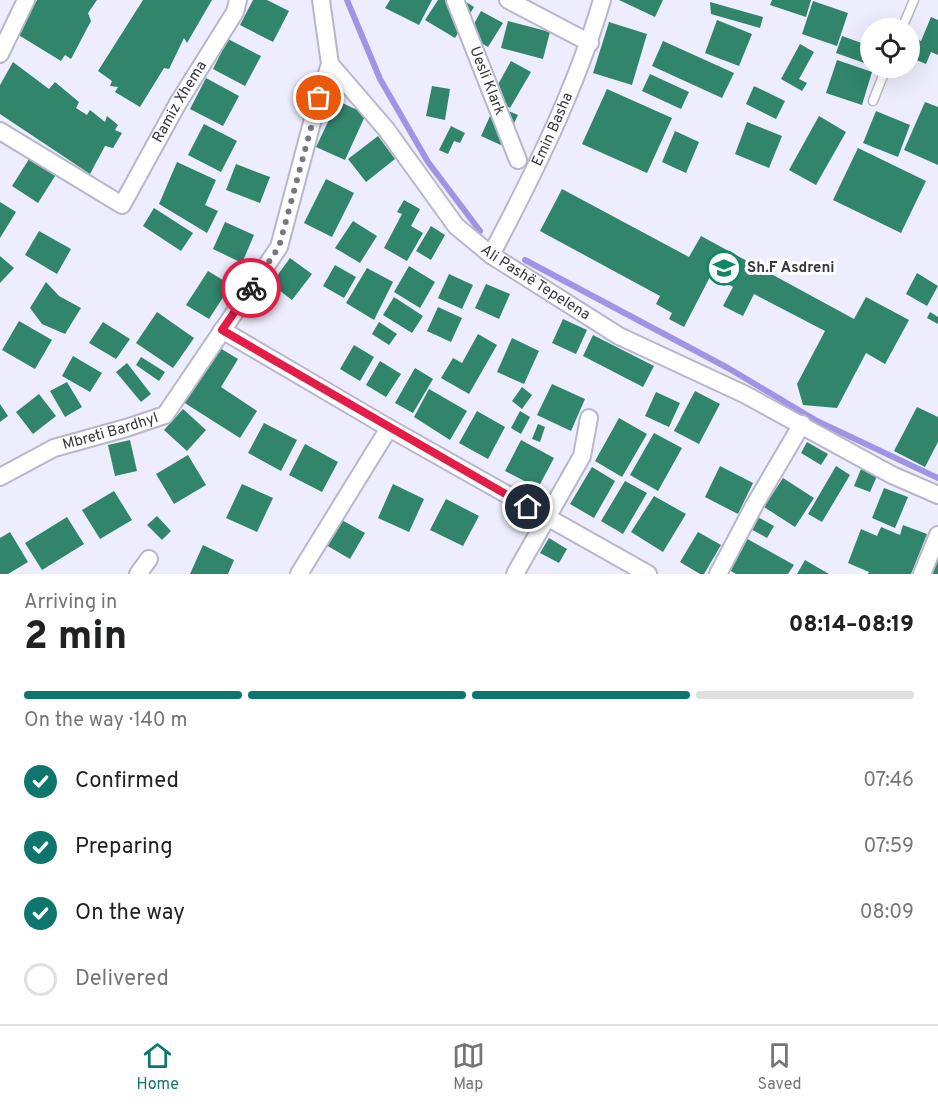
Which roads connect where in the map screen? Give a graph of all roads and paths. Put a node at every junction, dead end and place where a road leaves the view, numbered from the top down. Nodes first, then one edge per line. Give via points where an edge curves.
1 (26, 0) edge
2 (238, 0) edge
3 (321, 0) edge
4 (455, 0) edge
5 (508, 0) edge
6 (602, 0) edge
7 (914, 0) edge
8 (906, 18) edge
9 (590, 43) junction
10 (0, 54) edge
11 (330, 64) junction
12 (882, 78) edge
13 (873, 101) dead end
14 (0, 131) edge
15 (518, 160) dead end
16 (491, 255) junction
17 (222, 330) junction
18 (589, 418) dead end
19 (802, 424) junction
20 (389, 428) junction
21 (0, 477) edge
22 (938, 495) edge
23 (548, 518) junction
24 (938, 535) edge
25 (149, 559) dead end
26 (138, 574) edge
27 (299, 574) edge
28 (515, 574) edge
29 (648, 574) edge
30 (718, 574) edge
31 (922, 574) edge

1 - 10 street
2 - 14 street, Ramiz Xhema via 235,12 178,103 122,205
3 - 11 street, Mbreti Bardhyl
4 - 15 street, Uesli Klark
5 - 9 street
6 - 9 street, Emin Basha
7 - 8 lane
9 - 16 street, Emin Basha via 530,180
11 - 16 street, Ali Pashë Tepelena via 386,129 456,226
11 - 17 street, Mbreti Bardhyl via 279,247
12 - 13 lane
16 - 19 street, Ali Pashë Tepelena via 619,336
17 - 20 street
17 - 21 street, Mbreti Bardhyl via 165,415 54,448
18 - 23 street via 582,456
19 - 22 street, Ali Pashë Tepelena via 892,475
19 - 30 street
20 - 23 street
20 - 27 street
23 - 28 street
23 - 29 street
24 - 31 street
25 - 26 street

